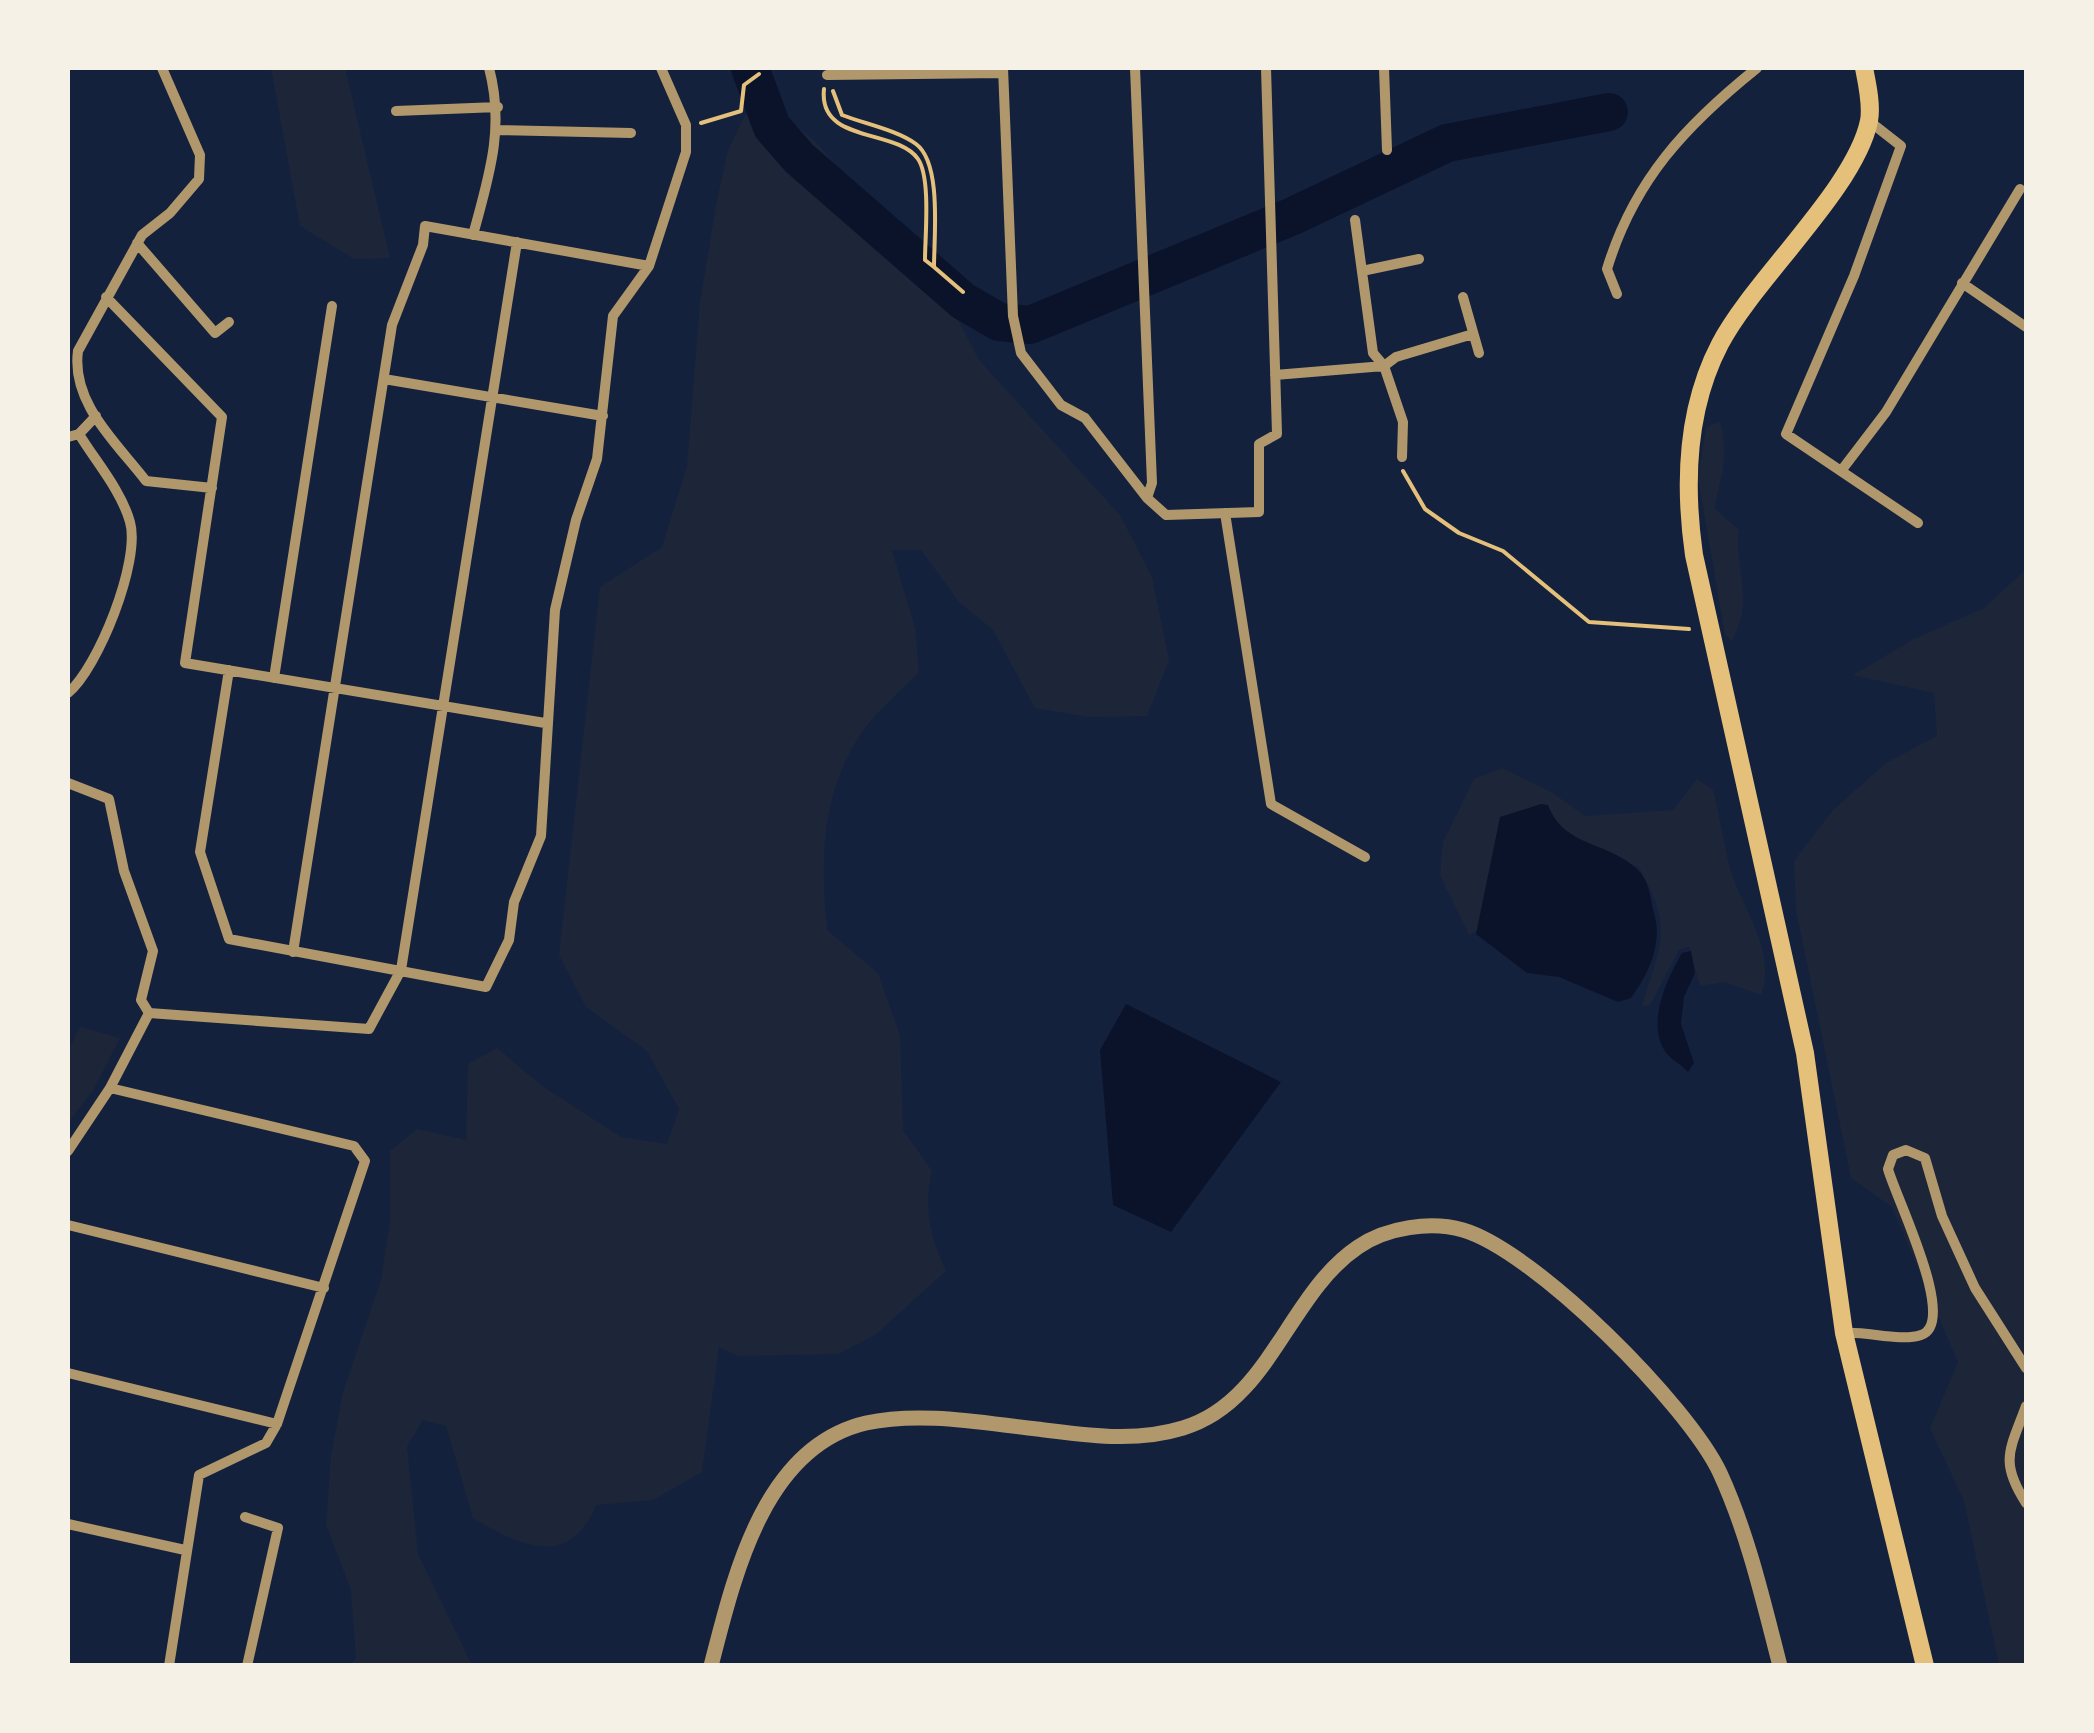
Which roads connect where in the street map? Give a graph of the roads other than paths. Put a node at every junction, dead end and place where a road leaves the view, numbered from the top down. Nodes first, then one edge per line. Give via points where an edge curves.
1 (162, 68) edge
2 (489, 68) edge
3 (661, 68) edge
4 (1134, 68) edge
5 (1266, 68) edge
6 (1384, 68) edge
7 (1757, 68) edge
8 (1864, 68) edge
9 (1003, 70) edge
10 (907, 71) edge
11 (832, 76) road end
12 (498, 107) junction
13 (396, 111) dead end
14 (1869, 121) junction
15 (498, 130) junction
16 (630, 133) dead end
17 (1387, 150) dead end
18 (2020, 190) dead end
19 (1355, 220) dead end
20 (473, 234) junction
21 (517, 242) junction
22 (137, 243) junction
23 (1419, 259) dead end
24 (649, 266) junction
25 (1362, 271) junction
26 (1962, 283) junction
27 (1616, 294) dead end
28 (106, 296) junction
29 (1463, 297) dead end
30 (332, 306) dead end
31 (229, 322) dead end
32 (2026, 327) edge
33 (1473, 334) junction
34 (1479, 354) dead end
35 (1384, 366) junction
36 (1275, 375) junction
37 (384, 379) junction
38 (492, 398) junction
39 (96, 416) junction
40 (603, 416) junction
41 (74, 436) edge
42 (1402, 457) road end
43 (1841, 471) junction
44 (212, 488) junction
45 (1147, 498) junction
46 (1225, 513) junction
47 (1918, 523) dead end
48 (229, 670) junction
49 (274, 678) junction
50 (336, 688) junction
51 (68, 693) edge
52 (443, 706) junction
53 (545, 723) junction
54 (68, 783) edge
55 (1365, 857) dead end
56 (293, 952) junction
57 (401, 970) junction
58 (149, 1014) junction
59 (110, 1088) junction
60 (68, 1151) edge
61 (68, 1225) edge
62 (324, 1288) junction
63 (1844, 1333) junction
64 (2026, 1368) edge
65 (68, 1372) edge
66 (2026, 1406) edge
67 (277, 1424) junction
68 (2026, 1502) edge
69 (245, 1517) dead end
70 (68, 1524) edge
71 (185, 1550) junction
72 (168, 1666) edge
73 (247, 1666) edge
74 (711, 1666) edge
75 (1780, 1666) edge
76 (1926, 1666) edge

1 - 22 street via 200,155 198,179
2 - 12 street
3 - 24 street via 686,138
4 - 45 street via 1152,482
5 - 36 street
6 - 17 street
7 - 27 street via 1682,136 1631,202 1607,269
8 - 14 main road
9 - 10 street
9 - 45 street via 1014,333 1021,354 1061,405 1085,418
10 - 11 street
12 - 13 street
12 - 15 street
14 - 43 street via 1901,146 1786,434
14 - 63 main road via 1846,170 1720,344 1701,395 1686,503 1805,1053
15 - 16 street
15 - 20 street
18 - 26 street
19 - 25 street
20 - 21 street
20 - 37 street via 425,226 392,326
21 - 24 street
21 - 38 street
22 - 28 street
22 - 31 street via 215,333
23 - 25 street
24 - 40 street via 613,316
25 - 35 street via 1373,353
26 - 32 street
26 - 43 street via 1886,412
28 - 39 street via 78,351 75,372
28 - 44 street via 222,417
29 - 33 street
30 - 49 street
33 - 34 street
33 - 35 street
35 - 36 street
35 - 42 street via 1403,422
36 - 46 street via 1277,434 1259,444 1256,454 1259,512
37 - 38 street
37 - 50 street
38 - 40 street
38 - 52 street
39 - 41 street
39 - 44 street via 146,481
40 - 53 street via 557,596
41 - 51 street via 124,506 133,552 94,664
43 - 47 street
44 - 48 street via 185,663
45 - 46 street via 1166,515
46 - 55 street via 1271,804
48 - 49 street
48 - 56 street via 200,852 229,939
49 - 50 street
50 - 52 street
50 - 56 street
52 - 53 street
52 - 57 street
53 - 57 street via 541,836 514,902 509,940 486,987
54 - 58 street via 109,800 124,871 153,951 141,1000
56 - 57 street
57 - 58 street via 370,1028
58 - 59 street
59 - 60 street
59 - 62 street via 354,1146 365,1160
61 - 62 street
62 - 67 street
63 - 64 street via 1916,1336 1934,1320 1933,1292 1888,1169 1894,1155 1906,1150 1925,1158 1975,1288
63 - 76 main road
65 - 67 street
66 - 68 street via 2008,1455 2008,1472
67 - 71 street via 266,1443 199,1475
69 - 73 street via 278,1528
70 - 71 street
71 - 72 street
74 - 75 street via 767,1503 795,1463 828,1438 867,1423 932,1418 1115,1438 1197,1424 1226,1408 1358,1246 1426,1226 1462,1230 1500,1246 1554,1288 1682,1412 1718,1470 1746,1539

